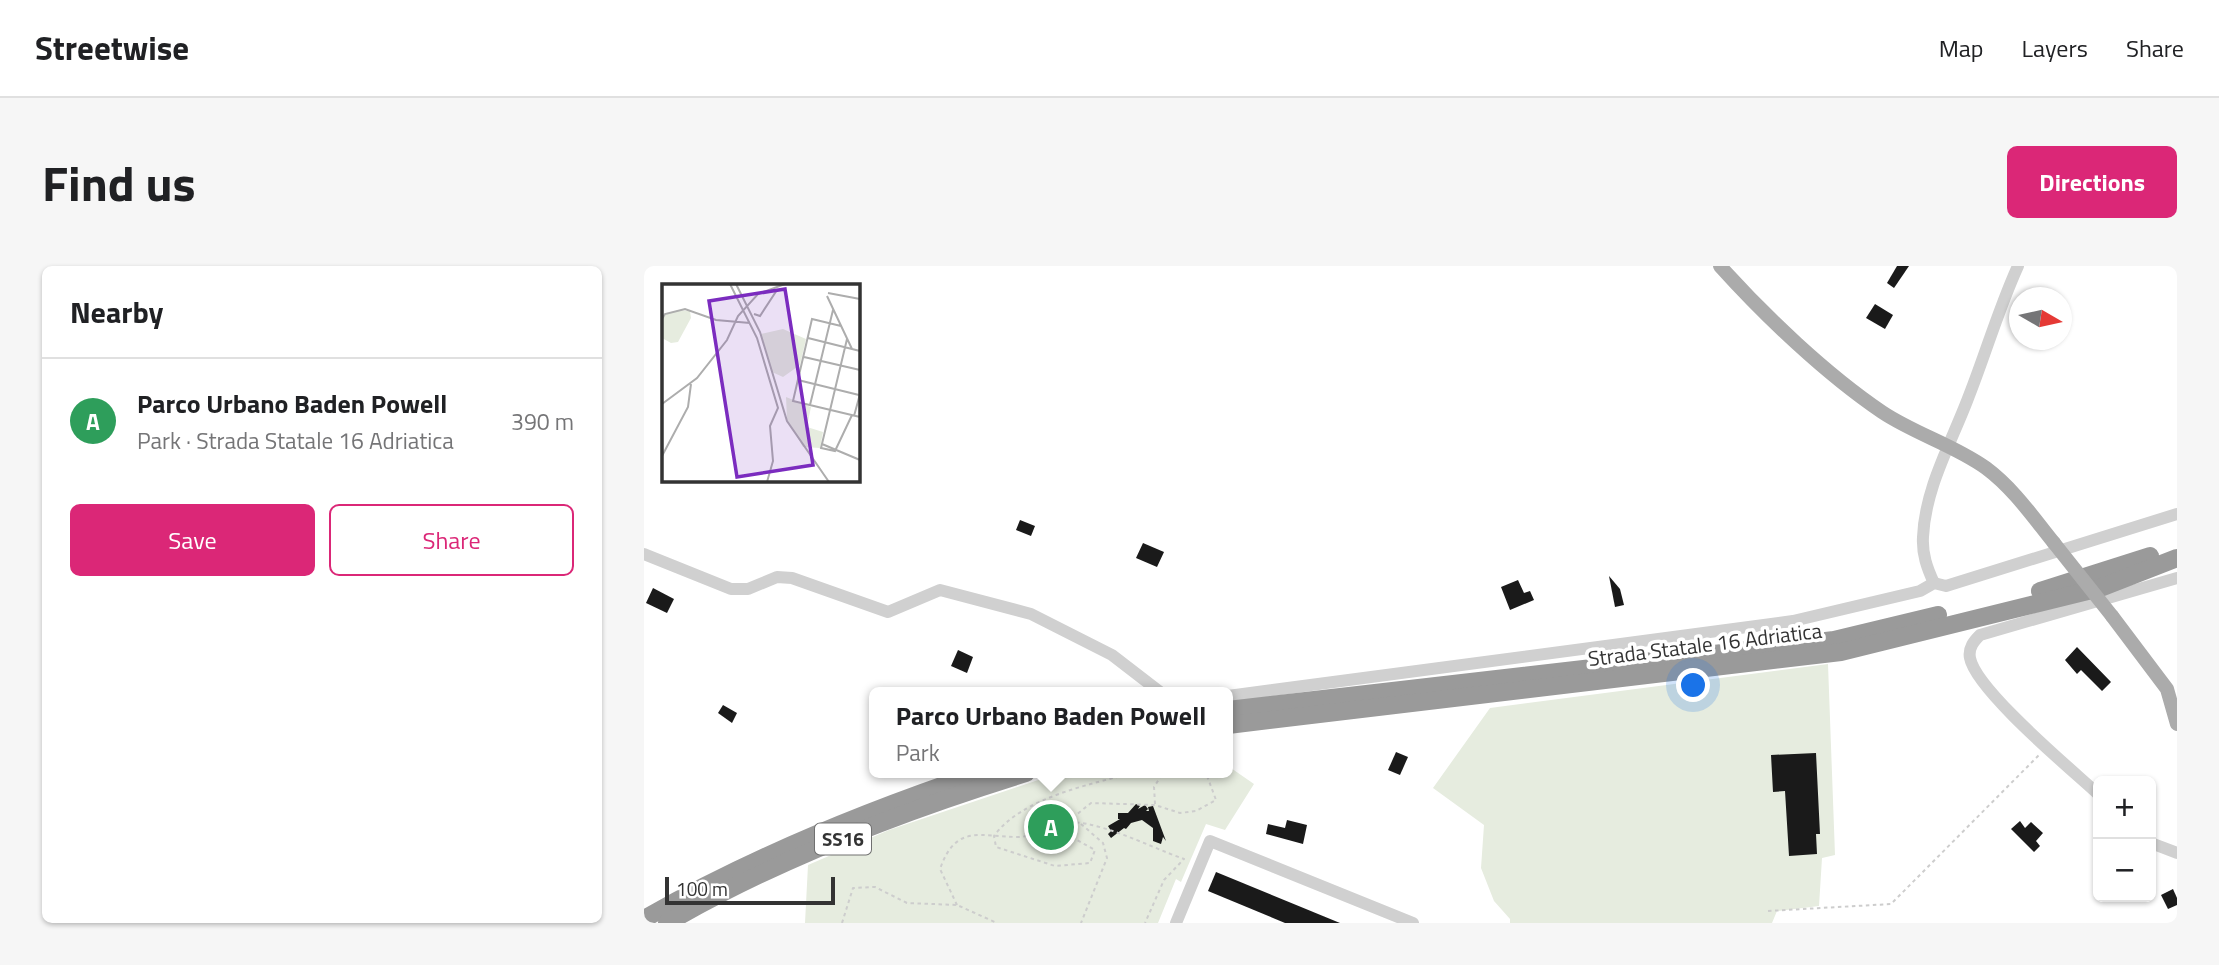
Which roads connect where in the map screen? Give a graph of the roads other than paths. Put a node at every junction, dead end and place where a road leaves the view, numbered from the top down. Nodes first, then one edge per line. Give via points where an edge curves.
1 (1720, 266) edge
2 (2018, 266) edge
3 (1949, 446) junction
4 (2177, 514) edge
5 (2177, 548) edge
6 (644, 554) edge
7 (2177, 558) edge
8 (2177, 578) edge
9 (1934, 583) junction
10 (1154, 687) edge
11 (1233, 695) edge
12 (1233, 709) edge
13 (1233, 723) edge
14 (2177, 724) edge
15 (965, 778) edge
16 (1010, 778) edge
17 (2093, 789) edge
18 (2156, 845) edge
19 (2177, 853) edge
20 (1385, 918) edge
21 (651, 919) edge
22 (1176, 923) edge
23 (1413, 923) edge

1 - 3 main road via 1817,361 1882,413
2 - 3 street
3 - 9 street via 1934,483 1923,537 1925,564
3 - 14 main road, bridge via 2009,488 2054,542 2167,689
4 - 9 street via 1945,586
5 - 12 highway, Strada Statale 16 Adriatica via 2036,592 1834,640
6 - 10 street via 731,589 748,589 777,577 792,578 888,612 940,590 1031,614 1112,655
7 - 13 highway, Strada Statale 16 Adriatica via 2100,587 1841,652
8 - 17 street via 1980,635 1971,645 1969,657 1979,679
9 - 11 street via 1920,591 1793,621
15 - 21 highway, SS16 via 789,846
16 - 21 highway, SS16 via 864,830
18 - 19 street
20 - 22 street via 1209,841
20 - 23 street

